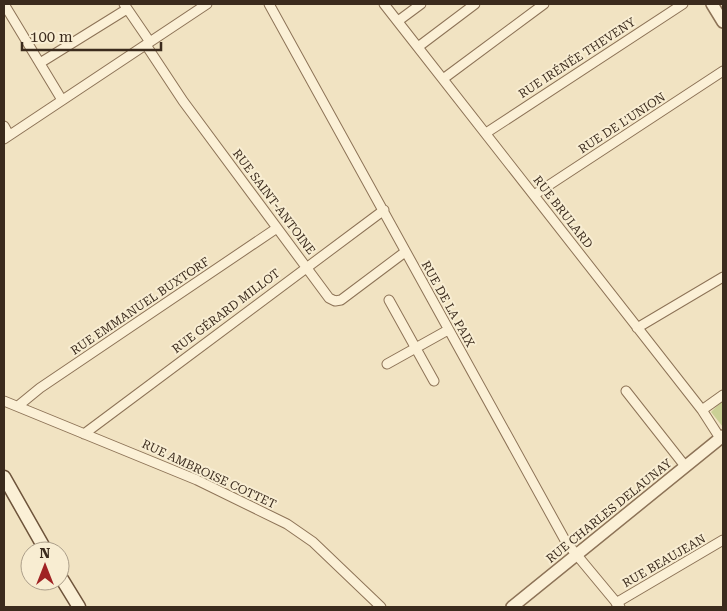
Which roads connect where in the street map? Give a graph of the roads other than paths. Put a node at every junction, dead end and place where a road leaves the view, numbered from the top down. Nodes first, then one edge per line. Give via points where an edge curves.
1 (207, 4) edge
2 (269, 4) edge
3 (384, 4) edge
4 (421, 4) edge
5 (475, 4) edge
6 (544, 4) edge
7 (683, 4) edge
8 (712, 4) edge
9 (5, 5) edge
10 (125, 6) edge
11 (398, 21) junction
12 (723, 22) edge
13 (148, 43) junction
14 (418, 47) junction
15 (40, 62) junction
16 (723, 71) edge
17 (443, 79) junction
18 (62, 100) junction
19 (4, 126) edge
20 (486, 133) junction
21 (7, 137) edge
22 (534, 196) junction
23 (384, 210) junction
24 (277, 228) junction
25 (404, 252) junction
26 (306, 267) junction
27 (723, 277) edge
28 (390, 300) dead end
29 (637, 328) junction
30 (448, 330) junction
31 (416, 348) junction
32 (387, 364) dead end
33 (434, 381) dead end
34 (626, 391) dead end
35 (723, 395) edge
36 (4, 401) edge
37 (18, 406) junction
38 (702, 410) junction
39 (84, 434) junction
40 (722, 437) edge
41 (685, 466) junction
42 (4, 477) edge
43 (723, 540) edge
44 (40, 541) edge
45 (577, 555) junction
46 (69, 591) edge
47 (618, 605) edge
48 (79, 607) edge
49 (381, 607) edge
50 (512, 607) edge

1 - 13 street
2 - 23 street, RUE DE LA PAIX
3 - 11 street, RUE BRULARD
4 - 11 street
5 - 14 street
6 - 17 street
7 - 20 street, RUE IRÉNÉE THEVENY
8 - 12 street
9 - 15 street
10 - 13 street, RUE SAINT-ANTOINE
10 - 15 street
11 - 14 street, RUE BRULARD
13 - 18 street
13 - 24 street, RUE SAINT-ANTOINE via 183,101
14 - 17 street, RUE BRULARD
15 - 18 street
16 - 22 street, RUE DE L'UNION
17 - 20 street, RUE BRULARD
18 - 21 street
19 - 21 street
20 - 22 street, RUE BRULARD
22 - 29 street, RUE BRULARD
23 - 25 street, RUE DE LA PAIX
23 - 26 street, RUE GÉRARD MILLOT
24 - 26 street, RUE SAINT-ANTOINE
24 - 37 street, RUE EMMANUEL BUXTORF
25 - 26 street, RUE SAINT-ANTOINE via 341,300 335,301 329,298
25 - 30 street, RUE DE LA PAIX
26 - 39 street, RUE GÉRARD MILLOT
27 - 29 street
28 - 31 street
29 - 38 street, RUE BRULARD
30 - 31 street
30 - 45 street, RUE DE LA PAIX via 566,542
31 - 32 street
31 - 33 street
34 - 41 street
35 - 38 street
36 - 37 street, RUE AMBROISE COTTET
37 - 39 street, RUE AMBROISE COTTET
38 - 40 street, RUE BRULARD
39 - 49 street, RUE AMBROISE COTTET via 197,480 287,524 313,542
40 - 41 street, RUE CHARLES DELAUNAY
41 - 45 street, RUE CHARLES DELAUNAY
42 - 44 main road
43 - 47 street, RUE BEAUJEAN
45 - 47 street, RUE DE LA PAIX
45 - 50 street, RUE CHARLES DELAUNAY
46 - 48 main road

